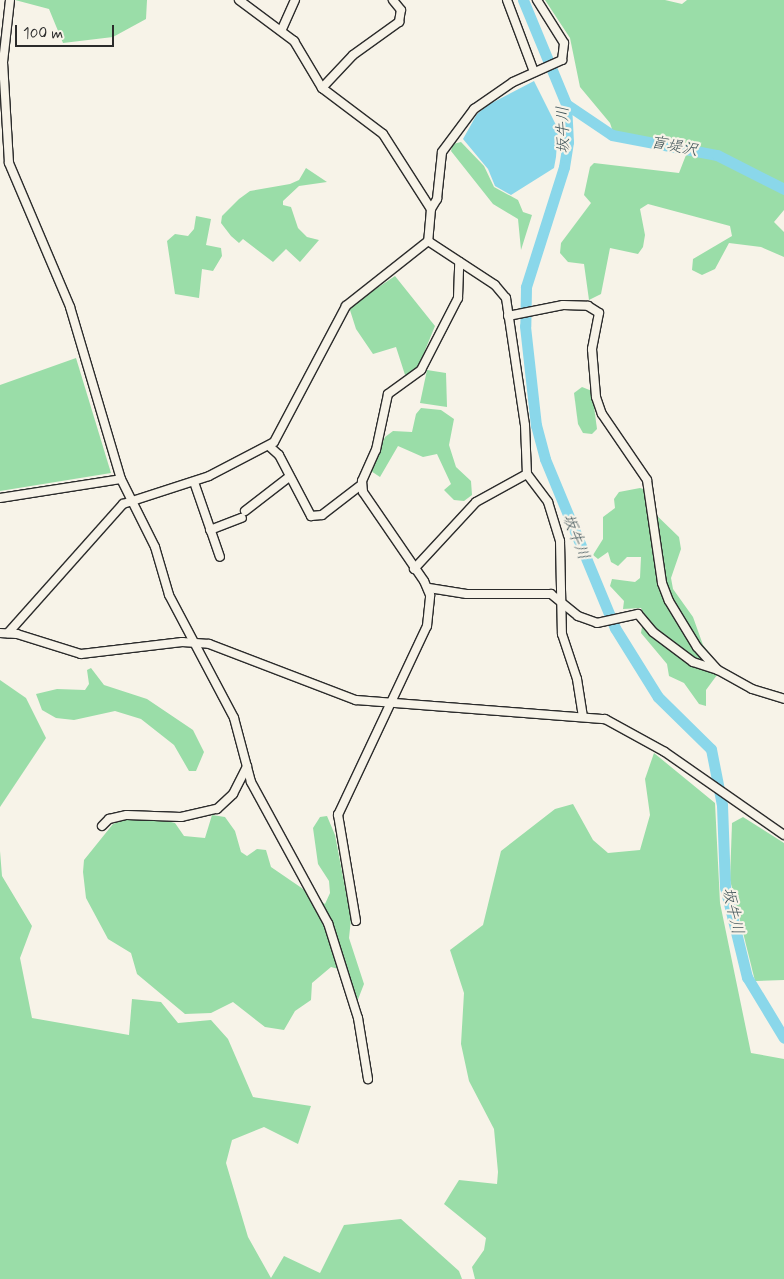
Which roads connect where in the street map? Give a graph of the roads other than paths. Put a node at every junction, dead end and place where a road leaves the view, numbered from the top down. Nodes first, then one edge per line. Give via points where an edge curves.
1 (10, 0) edge
2 (239, 0) edge
3 (295, 0) edge
4 (393, 0) edge
5 (507, 0) edge
6 (537, 0) edge
7 (282, 29) junction
8 (1, 63) edge
9 (538, 71) junction
10 (322, 88) junction
11 (3, 126) edge
12 (431, 209) junction
13 (428, 241) junction
14 (459, 262) junction
15 (508, 316) junction
16 (269, 446) junction
17 (527, 474) junction
18 (289, 477) junction
19 (121, 479) junction
20 (194, 482) junction
21 (361, 485) junction
22 (0, 498) edge
23 (130, 499) junction
24 (210, 530) junction
25 (220, 557) dead end
26 (414, 568) junction
27 (428, 588) junction
28 (562, 604) junction
29 (4, 633) edge
30 (191, 642) junction
31 (718, 670) junction
32 (784, 699) edge
33 (390, 703) junction
34 (583, 715) junction
35 (247, 766) junction
36 (102, 826) dead end
37 (784, 835) edge
38 (356, 921) dead end
39 (368, 1079) dead end

1 - 8 street
2 - 7 street
3 - 7 street
4 - 10 street via 401,10 399,22 353,55
5 - 9 street
6 - 9 street via 566,48 562,60
7 - 10 street via 301,50
8 - 11 street
9 - 12 street via 474,109 455,132 440,158 437,199
10 - 12 street via 383,134
11 - 19 street via 9,164 70,307
12 - 13 street
13 - 14 street
13 - 16 street via 346,306 277,438
14 - 15 street via 502,290
14 - 21 street via 458,298 441,324 421,370 392,390 385,401 379,442
15 - 17 street via 526,425
15 - 31 street via 563,305 588,306 599,314 592,349 596,397 602,414 648,480 662,583 669,601 698,647
16 - 18 street
16 - 20 street
17 - 26 street via 476,502
17 - 28 street via 552,510 560,541
18 - 21 street via 314,518
18 - 24 street via 244,515
19 - 22 street
19 - 23 street
20 - 23 street
20 - 24 street
21 - 26 street
23 - 29 street
23 - 30 street via 155,547 169,595
24 - 25 street
26 - 27 street
27 - 28 street via 479,595 539,592 551,594
27 - 33 street via 427,626
28 - 31 street via 597,623 638,614 653,632 693,662
28 - 34 street via 562,634 577,679
29 - 30 street via 81,654
30 - 33 street via 240,652 337,695
30 - 35 street via 234,718
31 - 32 street via 752,690
33 - 34 street
33 - 38 street via 336,823
34 - 37 street via 606,720 637,734
35 - 36 street via 233,794 217,808 182,817 127,815 109,819
35 - 39 street via 251,782 328,923 358,1018

